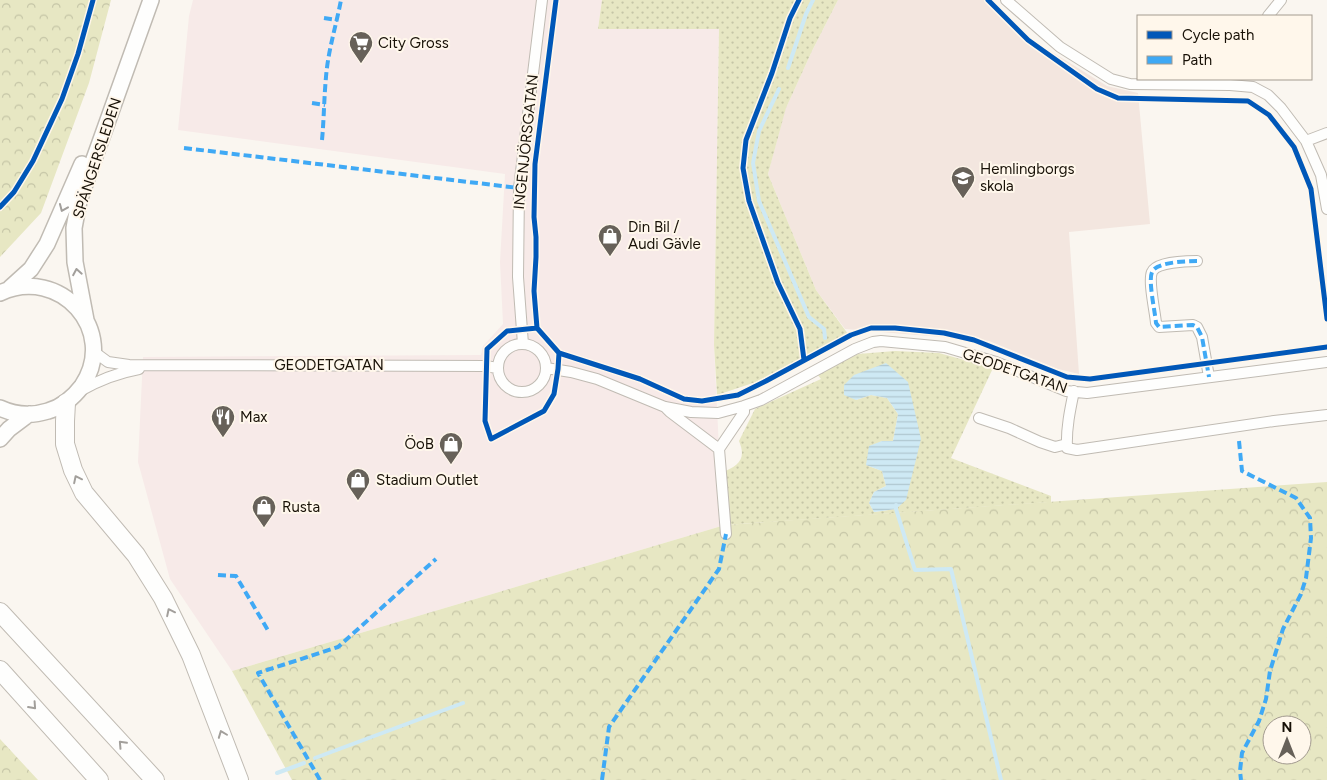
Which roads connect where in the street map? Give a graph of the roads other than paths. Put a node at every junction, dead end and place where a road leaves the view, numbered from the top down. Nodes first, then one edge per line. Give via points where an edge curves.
1 (144, 0) edge
2 (151, 0) edge
3 (542, 0) edge
4 (1006, 0) edge
5 (1281, 0) edge
6 (1269, 15) edge
7 (1230, 82) edge
8 (1327, 133) edge
9 (1306, 141) junction
10 (1327, 209) edge
11 (1197, 261) dead end
12 (5, 291) edge
13 (86, 320) junction
14 (523, 344) junction
15 (93, 351) junction
16 (1327, 362) edge
17 (160, 366) junction
18 (497, 368) junction
19 (546, 368) junction
20 (1209, 377) junction
21 (1074, 391) junction
22 (72, 397) junction
23 (744, 406) junction
24 (665, 407) junction
25 (0, 408) edge
26 (29, 414) junction
27 (1327, 415) edge
28 (979, 418) dead end
29 (0, 439) edge
30 (1066, 444) junction
31 (719, 449) junction
32 (726, 534) dead end
33 (0, 612) edge
34 (0, 670) edge
35 (99, 780) edge
36 (155, 780) edge
37 (239, 780) edge

1 -> 12 main road, SPÄNGERSLEDEN via 106,110 47,244 31,269
13 -> 2 main road, SPÄNGERSLEDEN via 75,262 74,228 79,201
3 - 14 street, INGENJÖRSGATAN via 519,188 518,277
4 - 7 street via 1060,47 1111,79 1130,84
5 - 6 street
7 - 9 street via 1253,87 1268,95
8 - 9 street
9 - 10 street via 1321,175
11 - 20 street via 1155,268 1150,282 1156,323 1159,327 1197,327 1202,337
12 - 13 main road via 28,286 45,288 62,295
13 - 15 main road, SPÄNGERSLEDEN
14 - 18 street via 502,353
14 - 19 street via 530,345 541,354
15 - 17 street, GEODETGATAN via 114,364
15 - 22 main road via 86,380
16 - 20 street, GEODETGATAN
17 - 18 street, GEODETGATAN
17 - 22 street, GEODETGATAN via 115,374
18 - 19 street via 505,386 518,392 538,387
19 - 24 street, GEODETGATAN via 597,379
20 - 21 street, GEODETGATAN
21 - 23 street, GEODETGATAN via 1066,391 996,362 945,347 881,341 855,349
21 - 30 street
22 - 26 main road via 54,409
37 -> 22 highway via 192,655 163,598 136,555 84,492 73,470 65,444 64,421
23 - 24 street, GEODETGATAN via 718,412 691,412
23 - 31 street via 744,412
24 - 31 street
25 - 26 main road
26 - 29 main road
27 - 30 street via 1077,450 1067,448
28 - 30 street via 1055,447
31 - 32 street
36 -> 33 highway
34 -> 35 highway

